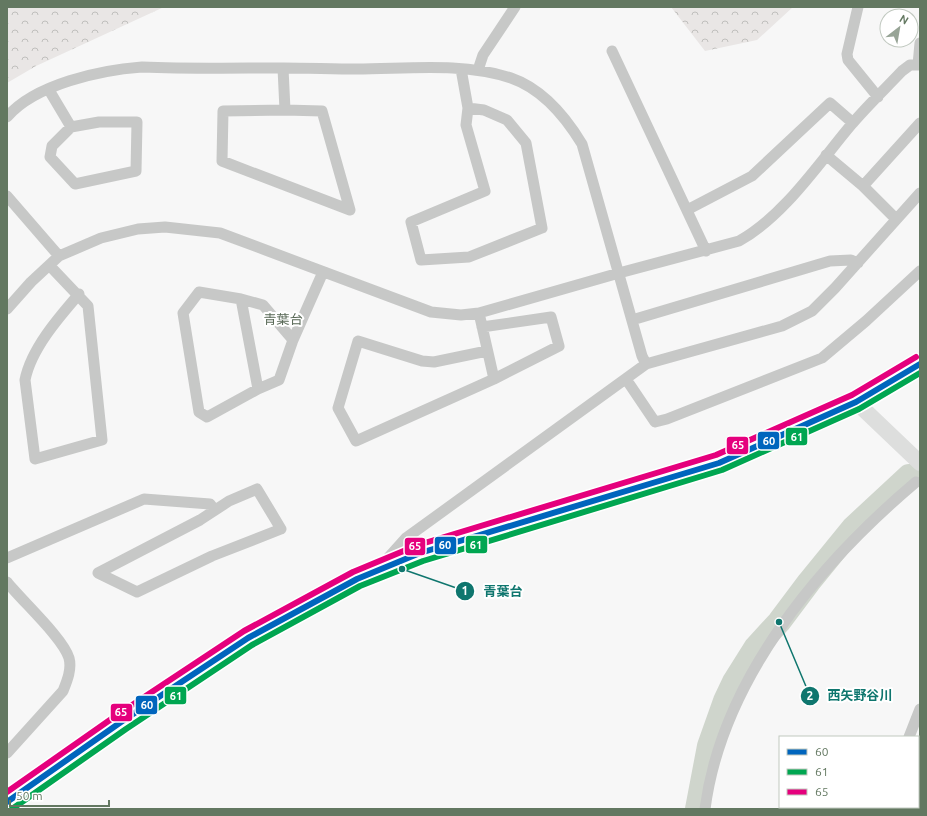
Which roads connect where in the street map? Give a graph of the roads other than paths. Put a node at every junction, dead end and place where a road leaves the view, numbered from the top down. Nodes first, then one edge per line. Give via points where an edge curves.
1 (515, 7) edge
2 (858, 7) edge
3 (920, 43) edge
4 (612, 52) dead end
5 (919, 65) edge
6 (283, 68) junction
7 (461, 69) junction
8 (478, 70) junction
9 (49, 90) junction
10 (878, 97) junction
11 (468, 108) junction
12 (285, 110) junction
13 (7, 117) edge
14 (853, 123) junction
15 (920, 123) edge
16 (71, 127) junction
17 (826, 155) junction
18 (863, 186) junction
19 (920, 193) edge
20 (7, 196) edge
21 (687, 210) junction
22 (896, 219) junction
23 (706, 251) junction
24 (60, 256) junction
25 (858, 263) junction
26 (50, 266) junction
27 (920, 271) edge
28 (323, 272) junction
29 (619, 273) junction
30 (78, 294) junction
31 (241, 299) junction
32 (7, 309) edge
33 (479, 313) junction
34 (632, 320) junction
35 (482, 327) junction
36 (292, 340) junction
37 (487, 351) junction
38 (646, 364) junction
39 (920, 364) edge
40 (494, 379) junction
41 (626, 379) junction
42 (258, 389) junction
43 (856, 402) junction
44 (920, 463) edge
45 (916, 482) dead end
46 (214, 509) junction
47 (7, 558) edge
48 (386, 566) junction
49 (7, 582) edge
50 (920, 709) edge
51 (909, 736) edge
52 (7, 753) edge
53 (7, 802) edge
54 (705, 809) edge

1 - 8 street via 483,55
2 - 10 street via 847,54 848,60
3 - 5 street
4 - 21 street
5 - 10 street via 910,65 902,71
6 - 7 street
6 - 9 street via 116,69 66,82
6 - 12 street
7 - 8 street
7 - 11 street
8 - 29 street via 512,78 529,86 565,117 582,144
9 - 13 street via 20,106
9 - 16 street
10 - 14 street
11 - 11 street via 466,125 486,191 410,222 421,260 469,257 542,228 526,143 507,120 484,110
12 - 12 street via 322,111 350,210 222,161 223,111
14 - 17 street
14 - 21 street via 830,103 752,176
15 - 18 street
16 - 16 street via 99,122 137,122 136,171 75,184 50,157 52,146
17 - 18 street
17 - 23 street via 789,199 751,235
18 - 22 street
19 - 22 street
20 - 24 street
21 - 23 street
22 - 25 street
23 - 29 street
24 - 26 street
24 - 28 street via 101,238 138,229 186,228 220,233
25 - 34 street via 851,260 830,261
25 - 38 street via 822,302 798,319 782,326
26 - 30 street
26 - 32 street via 31,282
27 - 41 street via 822,358 667,419 655,422
28 - 33 street via 431,312 461,315
28 - 36 street
29 - 33 street
29 - 34 street
30 - 30 street via 88,306 102,440 35,459 25,380 27,367 57,320
31 - 36 street via 263,305
31 - 42 street
31 - 42 street via 199,292 183,313 199,412 207,417
33 - 35 street
34 - 38 street
35 - 37 street
35 - 40 street via 551,317 558,346
36 - 42 street via 280,380
37 - 40 street
37 - 40 street via 434,362 422,361 358,341 338,408 356,441
38 - 41 street
39 - 43 street
41 - 48 street via 406,538 392,553
43 - 44 street
43 - 48 street via 712,466 420,553
45 - 54 street via 876,516 843,550 798,605 754,668 732,709 714,762
46 - 46 street via 257,489 281,529 205,559 137,592 98,573 200,520
46 - 47 street via 210,504 144,499
48 - 53 street via 303,607 248,638 121,722
49 - 52 street via 62,644 69,658 70,667 63,690
50 - 51 street

